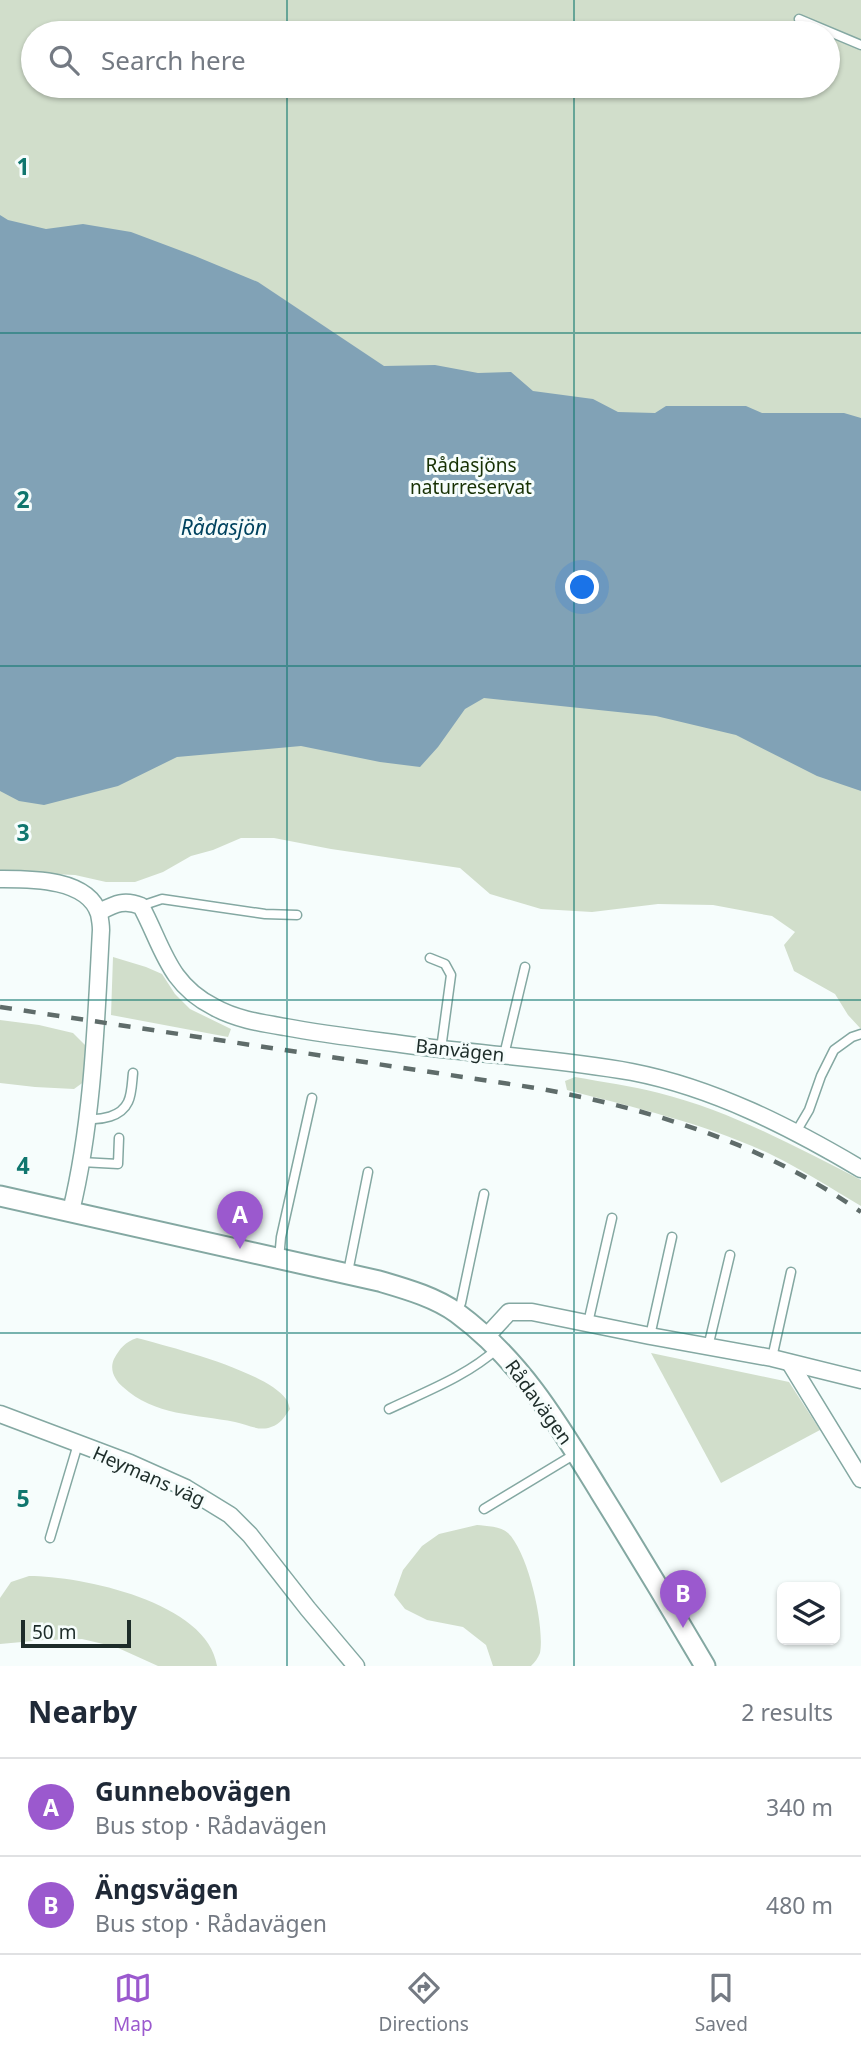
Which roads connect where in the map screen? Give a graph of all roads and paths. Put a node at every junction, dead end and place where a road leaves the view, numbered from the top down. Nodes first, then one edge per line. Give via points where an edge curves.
1 (799, 19) dead end
2 (804, 21) edge
3 (840, 36) edge
4 (861, 45) edge
5 (0, 879) edge
6 (141, 906) junction
7 (99, 912) junction
8 (297, 915) dead end
9 (430, 958) dead end
10 (525, 967) dead end
11 (861, 1034) edge
12 (441, 1049) junction
13 (504, 1055) junction
14 (133, 1073) dead end
15 (312, 1098) dead end
16 (87, 1119) junction
17 (796, 1132) junction
18 (119, 1138) dead end
19 (80, 1162) junction
20 (861, 1169) edge
21 (368, 1172) dead end
22 (484, 1194) dead end
23 (0, 1196) edge
24 (71, 1211) junction
25 (612, 1217) dead end
26 (672, 1237) dead end
27 (730, 1255) dead end
28 (279, 1259) junction
29 (791, 1272) dead end
30 (347, 1274) junction
31 (456, 1312) junction
32 (588, 1323) junction
33 (650, 1336) junction
34 (492, 1342) junction
35 (709, 1346) junction
36 (772, 1358) junction
37 (790, 1363) junction
38 (861, 1380) edge
39 (389, 1409) dead end
40 (0, 1414) edge
41 (78, 1444) junction
42 (576, 1453) junction
43 (861, 1479) edge
44 (484, 1508) dead end
45 (50, 1538) dead end
46 (356, 1666) edge
47 (705, 1666) edge

1 - 2 lane
3 - 4 lane
5 - 7 street via 69,886 90,898
6 - 7 street via 121,902
6 - 8 lane via 162,900
6 - 12 street, Banvägen via 179,980 213,1007 274,1025
7 - 16 street via 97,1007
9 - 12 lane via 445,964 451,975
10 - 13 lane
11 - 17 lane via 834,1050
12 - 13 street, Banvägen
13 - 17 street, Banvägen via 645,1076 723,1100
14 - 16 lane via 128,1103 120,1111 101,1120
15 - 28 lane
16 - 19 street
17 - 20 street, Banvägen
18 - 19 lane via 118,1164
19 - 24 street
21 - 30 lane
22 - 31 lane
23 - 24 street, Rådavägen
24 - 28 street, Rådavägen
25 - 32 lane
26 - 33 lane
27 - 35 lane
28 - 30 street, Rådavägen
29 - 36 lane
30 - 31 street, Rådavägen via 411,1291
31 - 34 street, Rådavägen
32 - 33 street
32 - 34 street via 509,1312
33 - 35 street
34 - 39 lane via 482,1362
34 - 42 street, Rådavägen via 537,1394
35 - 36 street
36 - 37 street
37 - 38 street
37 - 43 street
40 - 41 street, Heymans väg
41 - 45 lane
41 - 46 street, Heymans väg via 186,1488 230,1515
42 - 44 lane
42 - 47 street, Rådavägen

